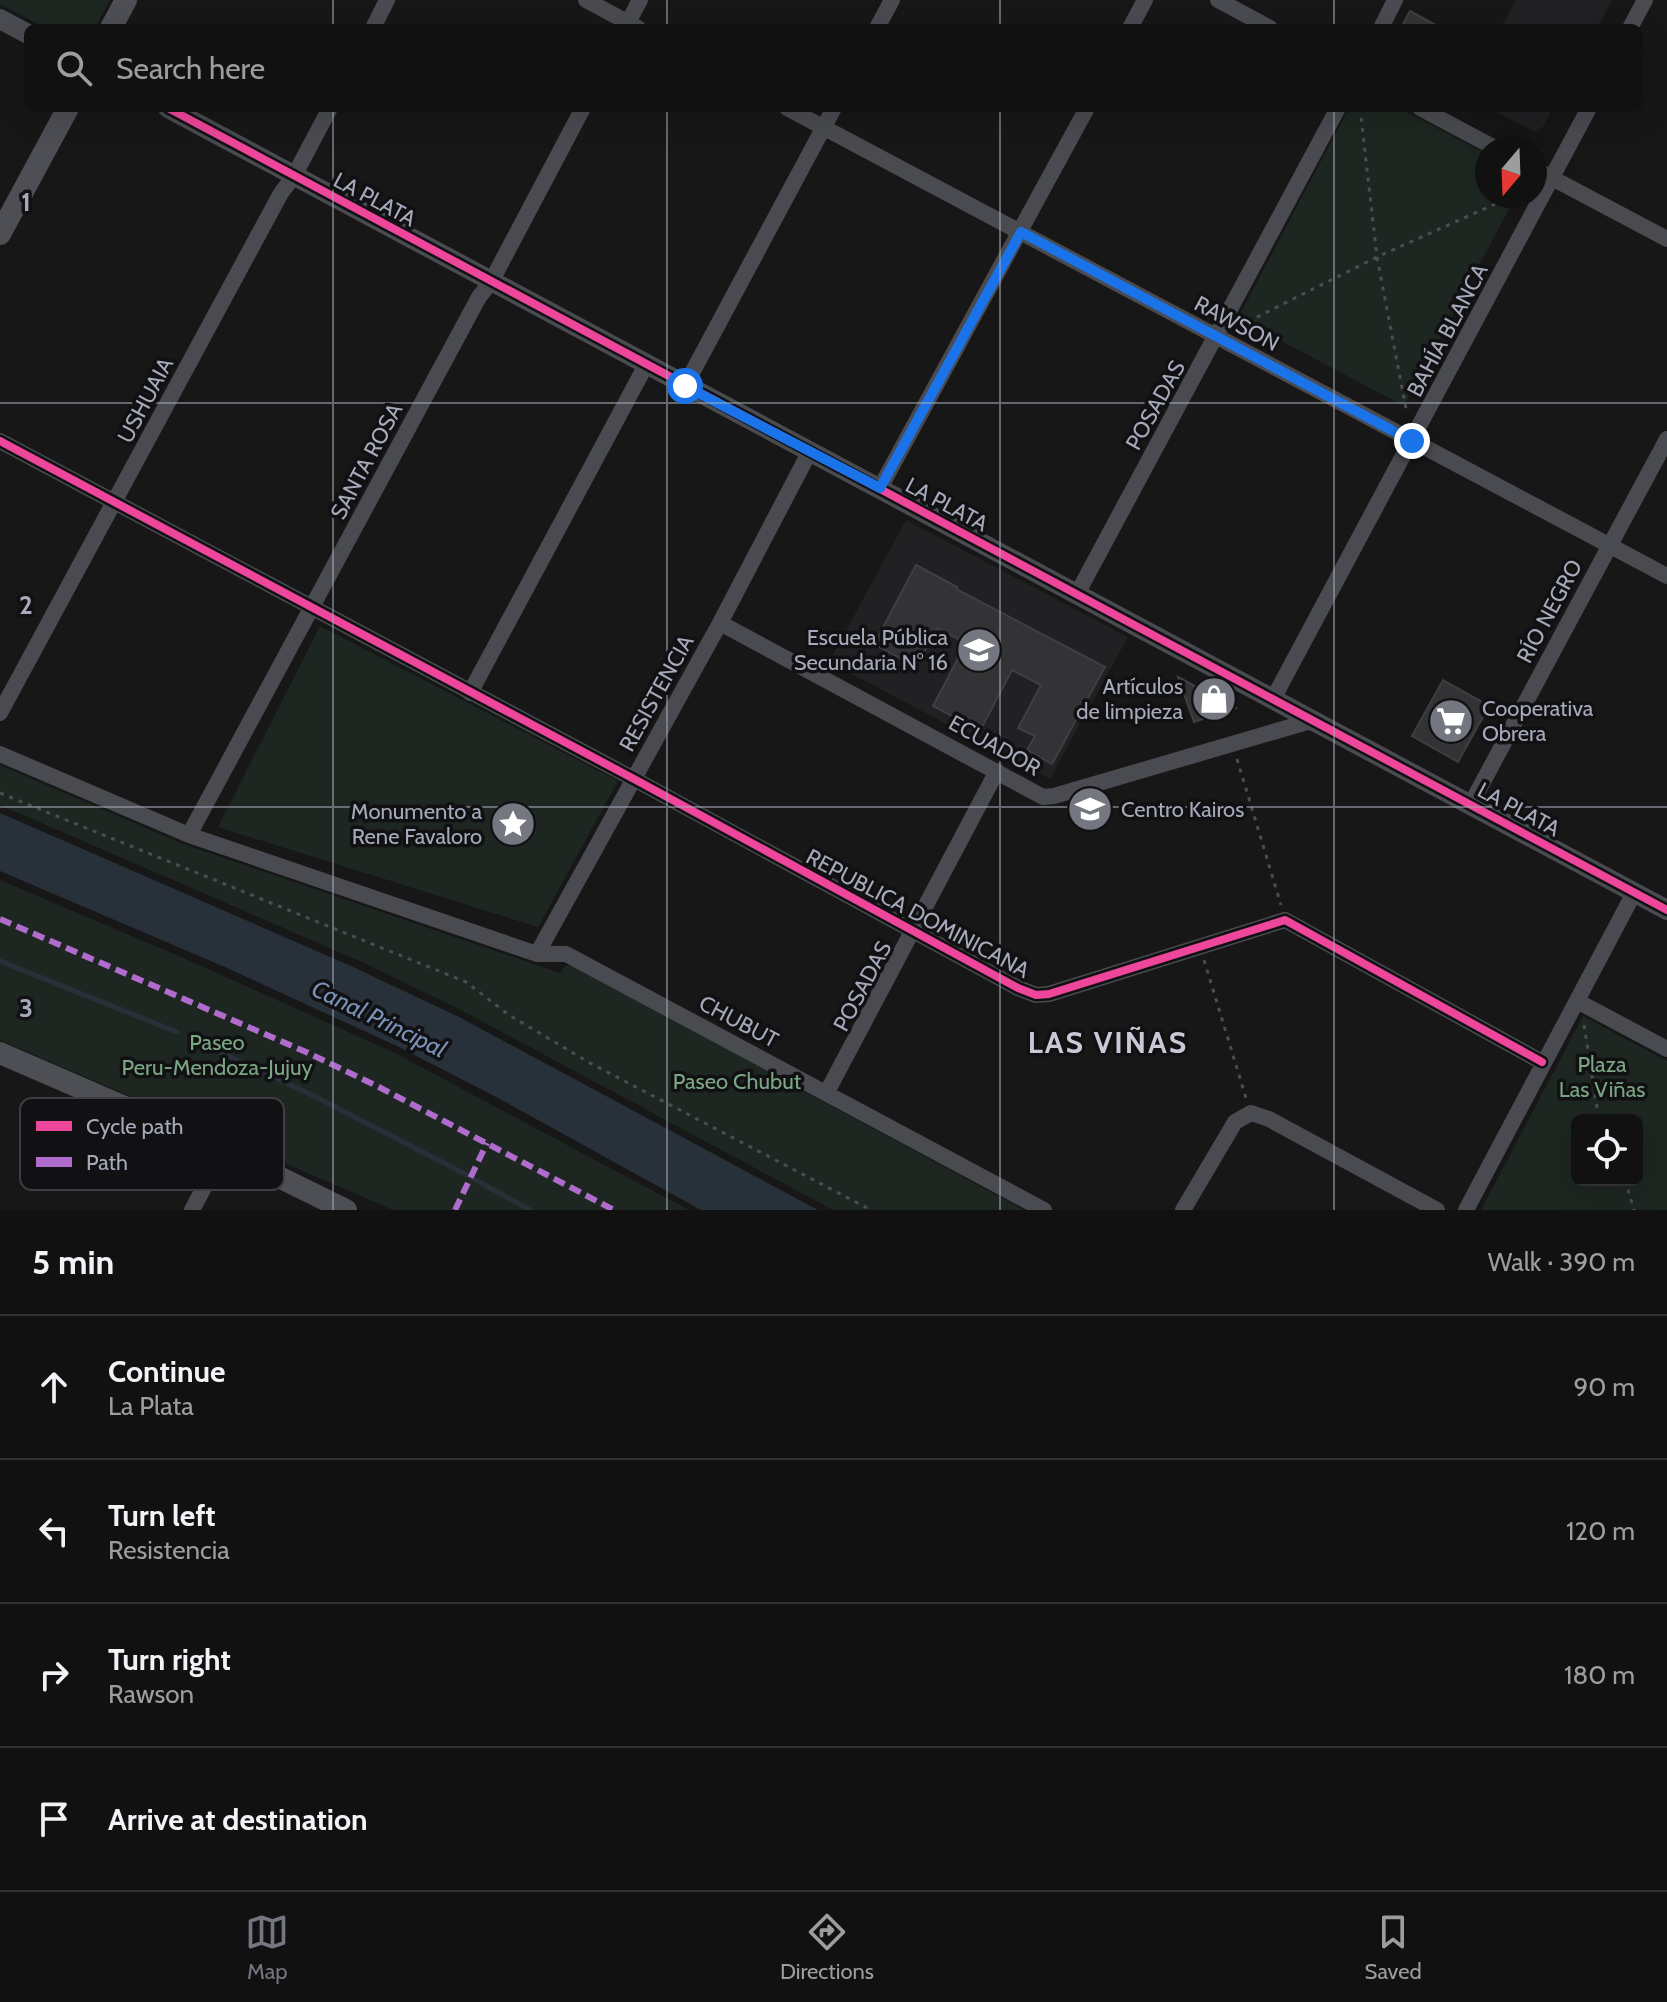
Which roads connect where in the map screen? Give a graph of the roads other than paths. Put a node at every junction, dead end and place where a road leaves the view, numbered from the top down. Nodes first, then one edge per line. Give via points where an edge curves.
1 (126, 0) edge
2 (387, 0) edge
3 (586, 0) edge
4 (640, 0) edge
5 (892, 0) edge
6 (1145, 0) edge
7 (1218, 0) edge
8 (1395, 0) edge
9 (1645, 0) edge
10 (0, 19) edge
11 (113, 24) edge
12 (375, 24) edge
13 (628, 24) edge
14 (632, 24) edge
15 (879, 24) edge
16 (1132, 24) edge
17 (1263, 24) edge
18 (1383, 24) edge
19 (1632, 24) edge
20 (24, 32) edge
21 (66, 112) edge
22 (175, 112) edge
23 (328, 112) edge
24 (581, 112) edge
25 (795, 112) edge
26 (832, 112) edge
27 (1085, 112) edge
28 (1336, 112) edge
29 (1428, 112) edge
30 (1587, 112) edge
31 (823, 127) junction
32 (1475, 137) edge
33 (294, 176) junction
34 (1547, 176) edge
35 (1553, 179) junction
36 (1021, 232) junction
37 (0, 234) edge
38 (1667, 239) edge
39 (491, 282) junction
40 (1216, 337) junction
41 (646, 365) junction
42 (685, 386) junction
43 (1667, 439) edge
44 (0, 441) edge
45 (1412, 441) junction
46 (810, 451) junction
47 (880, 488) junction
48 (115, 503) junction
49 (1609, 544) junction
50 (1667, 576) edge
51 (1077, 594) junction
52 (313, 608) junction
53 (720, 623) junction
54 (470, 693) junction
55 (1273, 699) junction
56 (0, 713) edge
57 (1314, 720) junction
58 (0, 754) edge
59 (997, 771) junction
60 (634, 779) junction
61 (1471, 804) junction
62 (189, 835) junction
63 (1634, 893) junction
64 (1667, 910) edge
65 (911, 932) junction
66 (537, 954) junction
67 (1580, 1009) junction
68 (1667, 1049) edge
69 (0, 1053) edge
70 (1542, 1062) junction
71 (827, 1092) junction
72 (104, 1098) edge
73 (284, 1180) edge
74 (203, 1190) edge
75 (192, 1210) edge
76 (346, 1210) edge
77 (1044, 1210) edge
78 (1183, 1210) edge
79 (1437, 1210) edge
80 (1466, 1210) edge

1 - 11 main road
2 - 12 street
3 - 13 street
4 - 14 street
5 - 15 street
6 - 16 street
7 - 17 street
8 - 18 street
9 - 19 street
10 - 20 street
21 - 37 main road
22 - 33 street, LA PLATA
23 - 33 street, USHUAIA
24 - 39 street, SANTA ROSA
25 - 31 street, RAWSON
26 - 31 street
27 - 36 street
28 - 40 street, POSADAS
29 - 32 street
30 - 35 street, BAHÍA BLANCA
31 - 36 street, RAWSON
31 - 42 street
33 - 39 street, LA PLATA
33 - 48 street, USHUAIA
34 - 35 street
35 - 38 street
35 - 45 street, BAHÍA BLANCA
36 - 40 street, RAWSON
36 - 47 street
39 - 41 street, LA PLATA
39 - 52 street, SANTA ROSA
40 - 45 street, RAWSON
40 - 51 street, POSADAS
41 - 42 street, LA PLATA
41 - 54 street
42 - 46 street, LA PLATA
43 - 49 street, RÍO NEGRO
44 - 48 street, REPUBLICA DOMINICANA
45 - 49 street, RAWSON
45 - 55 street, BAHÍA BLANCA
46 - 47 street, LA PLATA
46 - 53 street, RESISTENCIA
47 - 51 street, LA PLATA
48 - 52 street, REPUBLICA DOMINICANA
48 - 56 street, USHUAIA
49 - 50 street, RAWSON
49 - 61 street, RÍO NEGRO
51 - 55 street, LA PLATA
52 - 54 street, REPUBLICA DOMINICANA
52 - 62 street, SANTA ROSA
53 - 59 street, ECUADOR
53 - 60 street, RESISTENCIA
54 - 60 street, REPUBLICA DOMINICANA
55 - 57 street, LA PLATA
57 - 59 street, ECUADOR via 1054,796 1043,797
57 - 61 street, LA PLATA
58 - 62 street, CHUBUT
59 - 65 street, POSADAS
60 - 65 street, REPUBLICA DOMINICANA
60 - 66 street, RESISTENCIA
61 - 63 street, LA PLATA
62 - 66 street, CHUBUT
63 - 64 street, LA PLATA
63 - 67 street
65 - 70 street, REPUBLICA DOMINICANA via 1036,995 1285,920
65 - 71 street, POSADAS
66 - 71 street, CHUBUT via 566,954
67 - 68 street
67 - 70 street
69 - 72 main road
70 - 80 street
71 - 77 street, CHUBUT
73 - 76 main road
74 - 75 street
78 - 79 street via 1235,1122 1251,1113

